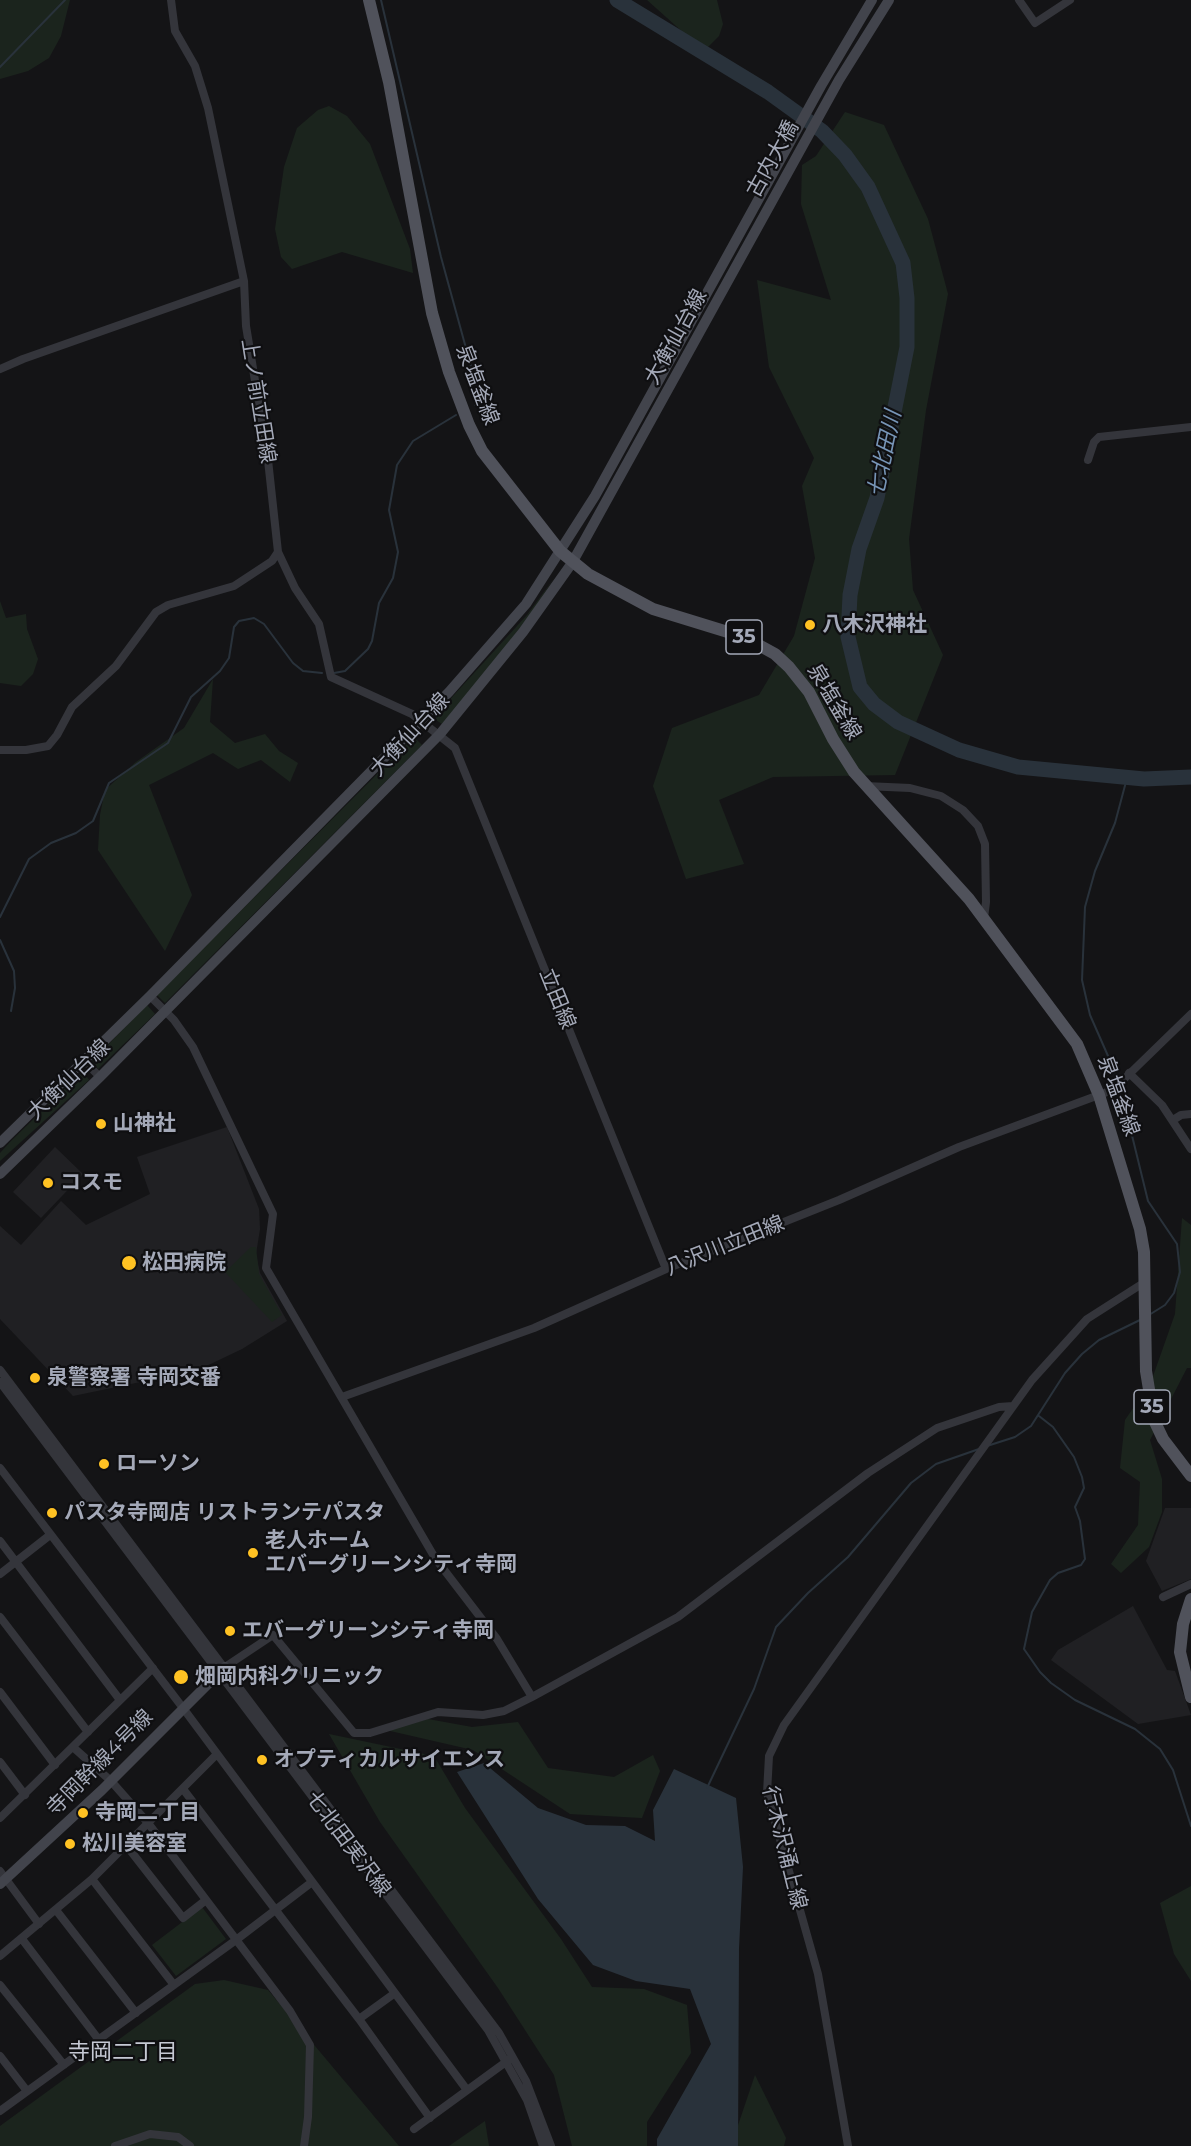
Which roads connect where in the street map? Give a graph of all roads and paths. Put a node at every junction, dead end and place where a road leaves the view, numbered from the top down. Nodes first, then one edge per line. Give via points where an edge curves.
1 (171, 0) edge
2 (369, 0) edge
3 (872, 0) edge
4 (889, 0) edge
5 (1019, 0) edge
6 (1070, 0) edge
7 (828, 74) junction
8 (840, 80) junction
9 (740, 234) joint
10 (748, 245) joint
11 (244, 281) junction
12 (0, 369) edge
13 (1191, 427) edge
14 (1088, 460) dead end
15 (560, 551) junction
16 (278, 552) junction
17 (572, 563) junction
18 (422, 720) junction
19 (440, 734) junction
20 (0, 750) edge
21 (865, 786) junction
22 (984, 918) junction
23 (150, 996) junction
24 (166, 1011) junction
25 (1191, 1014) edge
26 (84, 1061) junction
27 (1127, 1075) junction
28 (100, 1077) junction
29 (1103, 1093) junction
30 (1191, 1114) edge
31 (1173, 1120) junction
32 (0, 1143) edge
33 (1191, 1149) edge
34 (0, 1174) edge
35 (666, 1269) junction
36 (1145, 1282) junction
37 (0, 1370) edge
38 (0, 1382) edge
39 (342, 1397) junction
40 (1013, 1406) junction
41 (0, 1468) edge
42 (1191, 1476) edge
43 (50, 1535) junction
44 (0, 1541) edge
45 (15, 1562) junction
46 (0, 1574) edge
47 (1191, 1584) edge
48 (1163, 1597) dead end
49 (1191, 1599) edge
50 (0, 1617) edge
51 (153, 1668) junction
52 (1187, 1669) edge
53 (222, 1670) junction
54 (0, 1692) edge
55 (532, 1697) junction
56 (1191, 1697) edge
57 (120, 1700) junction
58 (183, 1708) junction
59 (88, 1732) junction
60 (74, 1748) junction
61 (216, 1755) junction
62 (0, 1762) edge
63 (55, 1765) junction
64 (111, 1781) junction
65 (183, 1789) junction
66 (25, 1795) junction
67 (0, 1818) edge
68 (148, 1823) junction
69 (126, 1845) junction
70 (2, 1878) edge
71 (92, 1879) junction
72 (312, 1882) junction
73 (206, 1900) junction
74 (56, 1910) junction
75 (275, 1910) junction
76 (39, 1924) junction
77 (22, 1939) junction
78 (236, 1940) junction
79 (0, 1956) edge
80 (0, 1985) edge
81 (174, 1985) junction
82 (395, 1993) junction
83 (136, 2013) junction
84 (359, 2019) junction
85 (99, 2040) junction
86 (0, 2056) edge
87 (510, 2059) junction
88 (64, 2065) junction
89 (467, 2090) junction
90 (27, 2091) junction
91 (0, 2110) edge
92 (430, 2118) junction
93 (414, 2129) dead end
94 (115, 2146) edge
95 (190, 2146) edge
96 (304, 2146) edge
97 (543, 2146) edge
98 (551, 2146) edge
99 (848, 2146) edge

1 - 11 street, 上ノ前立田線 via 175,31 195,66 208,108
2 - 15 main road, 泉塩釜線 / 35 via 389,82 432,313 449,372 482,451
3 - 7 main road
4 - 8 main road
5 - 6 street via 1035,23
7 - 8 main road
7 - 9 main road, 古内大橋
8 - 10 main road, 古内大橋
9 - 15 main road, 大衡仙台線 via 645,410
10 - 17 main road, 大衡仙台線
11 - 12 street
11 - 16 street, 上ノ前立田線 via 246,326
13 - 14 street via 1099,437
15 - 17 main road, 泉塩釜線 / 35
15 - 18 main road, 大衡仙台線 via 510,625
16 - 18 street, 上ノ前立田線 via 295,588 319,624 331,677
16 - 20 street via 272,561 234,586 156,612 116,666 72,707 48,746
17 - 19 main road, 大衡仙台線 via 524,632
17 - 21 main road, 泉塩釜線 / 35 via 653,609 727,630 775,654 809,692 838,748
18 - 19 street, 上ノ前立田線
18 - 23 main road, 大衡仙台線
19 - 24 main road, 大衡仙台線
19 - 35 street, 立田線 via 455,748 469,777
21 - 22 main road, 泉塩釜線 / 35
21 - 22 street via 910,788 941,796 978,826 985,844
22 - 29 main road, 泉塩釜線 / 35 via 1077,1044
23 - 24 street
23 - 26 main road, 大衡仙台線
24 - 28 main road, 大衡仙台線
24 - 39 street via 193,1047 273,1214 266,1268
25 - 27 street, 八沢川立田線
26 - 28 street
26 - 32 main road, 大衡仙台線
27 - 29 street, 八沢川立田線
27 - 31 street
28 - 34 main road, 大衡仙台線
29 - 35 street, 八沢川立田線 via 959,1147
29 - 36 main road, 泉塩釜線 / 35 via 1140,1229
30 - 31 street
31 - 33 street
35 - 39 street, 八沢川立田線 via 534,1328
36 - 40 street, 行木沢涌上線 via 1086,1319
36 - 42 main road, 泉塩釜線 / 35 via 1146,1371 1154,1420
37 - 53 street
38 - 53 street
39 - 55 street via 435,1558 497,1639
40 - 55 street via 937,1428 868,1473 678,1617
40 - 99 street, 行木沢涌上線 via 784,1725 774,1740 767,1764 767,1793 818,1974
41 - 43 street
43 - 45 street
43 - 51 street
44 - 45 street
45 - 46 street
45 - 57 street
47 - 48 street
49 - 52 main road via 1180,1637
50 - 59 street
51 - 57 street
51 - 58 street
52 - 56 main road
53 - 55 street via 273,1635 354,1732 370,1733 438,1712 483,1715 504,1711
53 - 58 main road, 寺岡幹線4号線
53 - 87 street via 478,2004
54 - 63 street
57 - 59 street
58 - 61 street
58 - 64 main road, 寺岡幹線4号線
59 - 60 street
60 - 63 street
60 - 64 street
61 - 65 street
61 - 72 street
62 - 66 street
63 - 66 street
64 - 68 street
64 - 70 main road, 寺岡幹線4号線
65 - 68 street
65 - 75 street
66 - 67 street
68 - 69 street
68 - 73 street
69 - 71 street
69 - 73 street via 183,1918
70 - 76 street
71 - 74 street
71 - 81 street
72 - 75 street
72 - 82 street
73 - 78 street
74 - 76 street
74 - 83 street
75 - 78 street
75 - 84 street
76 - 77 street
77 - 79 street
77 - 85 street
78 - 81 street
78 - 96 street via 310,2044
80 - 88 street
81 - 83 street
82 - 84 street
82 - 89 street
83 - 85 street
84 - 92 street
85 - 88 street
86 - 90 street
87 - 89 street
87 - 97 street
87 - 98 street via 537,2106
88 - 90 street
89 - 92 street
90 - 91 street
92 - 93 street
94 - 95 street via 150,2134 178,2137

